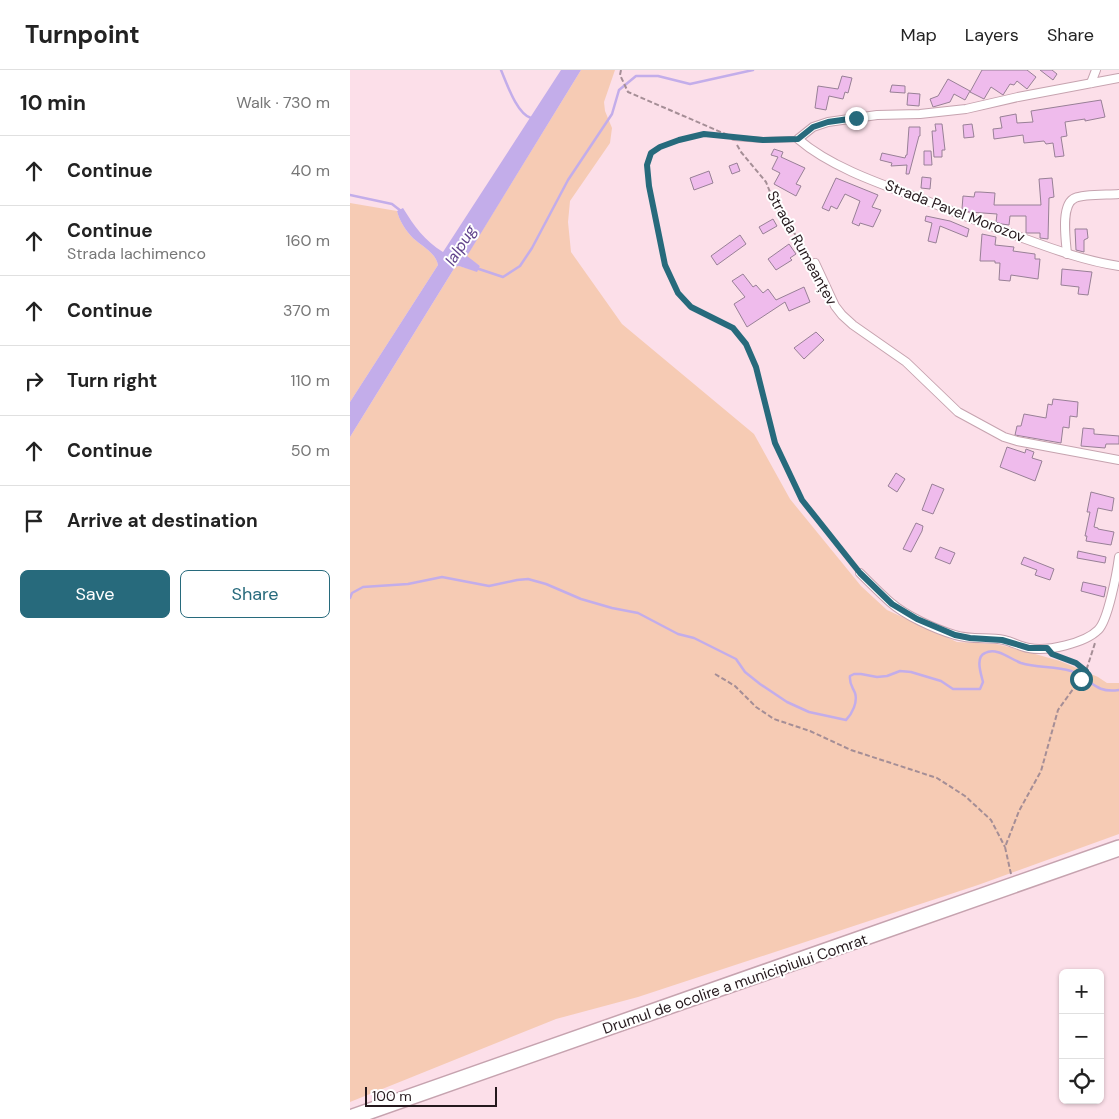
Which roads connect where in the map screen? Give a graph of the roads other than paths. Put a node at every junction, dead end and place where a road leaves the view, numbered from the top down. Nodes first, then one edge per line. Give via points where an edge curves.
1 (1096, 70) edge
2 (1119, 78) edge
3 (1091, 83) junction
4 (734, 138) road end
5 (798, 139) junction
6 (1119, 194) edge
7 (1067, 254) junction
8 (815, 263) road end
9 (1119, 266) edge
10 (1119, 460) edge
11 (1119, 557) edge
12 (860, 573) road end
13 (1119, 848) edge
14 (350, 1118) edge

1 - 3 street
2 - 3 street
3 - 5 street via 966,109 828,122 813,127
4 - 5 lane
5 - 7 street, Strada Pavel Morozov via 833,163
6 - 7 street via 1075,198 1069,202 1065,213
7 - 9 street, Strada Pavel Morozov
8 - 10 street, Strada Rumeanțev via 834,306 842,315 906,362 958,412 1017,441
11 - 12 street via 1110,600 1099,629 1089,637 1047,648 1029,648 1002,640 955,635 892,604
13 - 14 highway, Drumul de ocolire a municipiului Comrat

